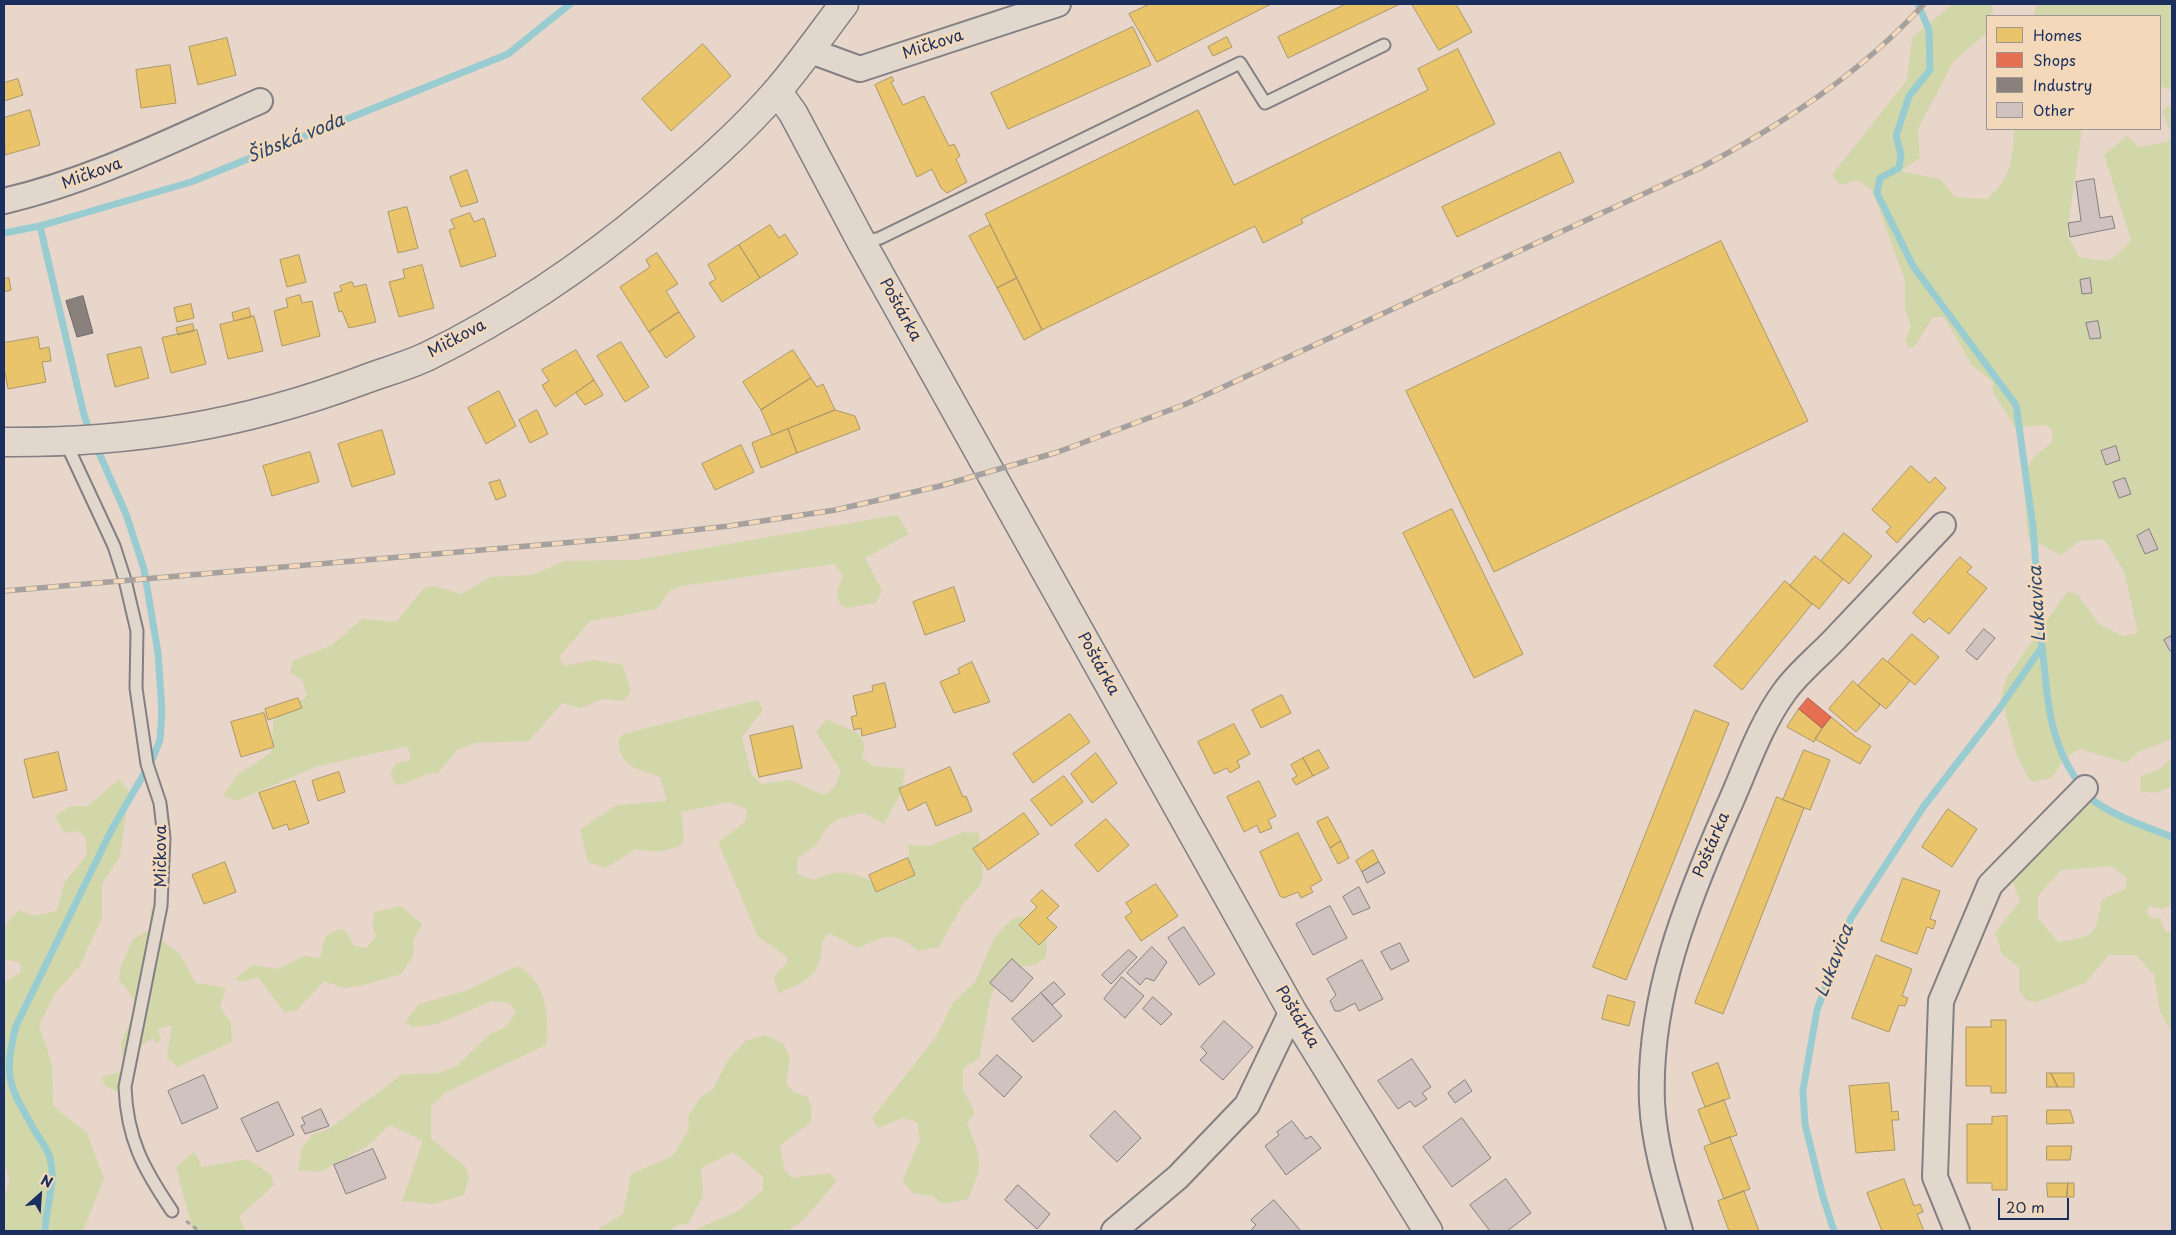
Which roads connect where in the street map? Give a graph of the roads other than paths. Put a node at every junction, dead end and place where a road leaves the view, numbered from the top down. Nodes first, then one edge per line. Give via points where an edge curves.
1 (844, 4) edge
2 (1058, 4) edge
3 (1384, 45) dead end
4 (808, 50) junction
5 (777, 91) junction
6 (260, 101) dead end
7 (4, 201) edge
8 (862, 243) junction
9 (90, 441) junction
10 (4, 442) edge
11 (1943, 525) dead end
12 (2085, 788) dead end
13 (1292, 1011) junction
14 (172, 1211) dead end
15 (1114, 1231) edge
16 (1428, 1231) edge
17 (1680, 1231) edge
18 (1956, 1231) edge

1 - 4 street, Mičkova
2 - 4 street, Mičkova via 860,69
3 - 8 lane via 1265,102 1240,63 880,238
4 - 5 street, Mičkova
5 - 8 street, Poštárka via 793,112
5 - 9 street, Mičkova via 713,157 610,244 552,284 427,356 317,397 245,418 171,432
6 - 7 street, Mičkova via 113,168
8 - 13 street, Poštárka
9 - 10 street, Mičkova
9 - 14 lane, Mičkova via 137,631 136,688 147,764 160,803 164,838 161,906 125,1087 126,1116 145,1171
11 - 17 street, Poštárka via 1785,691 1764,727 1699,872 1659,998 1652,1053 1652,1104
12 - 18 street via 1990,885 1941,1001 1935,1177
13 - 15 street via 1247,1104 1178,1177
13 - 16 street, Poštárka

